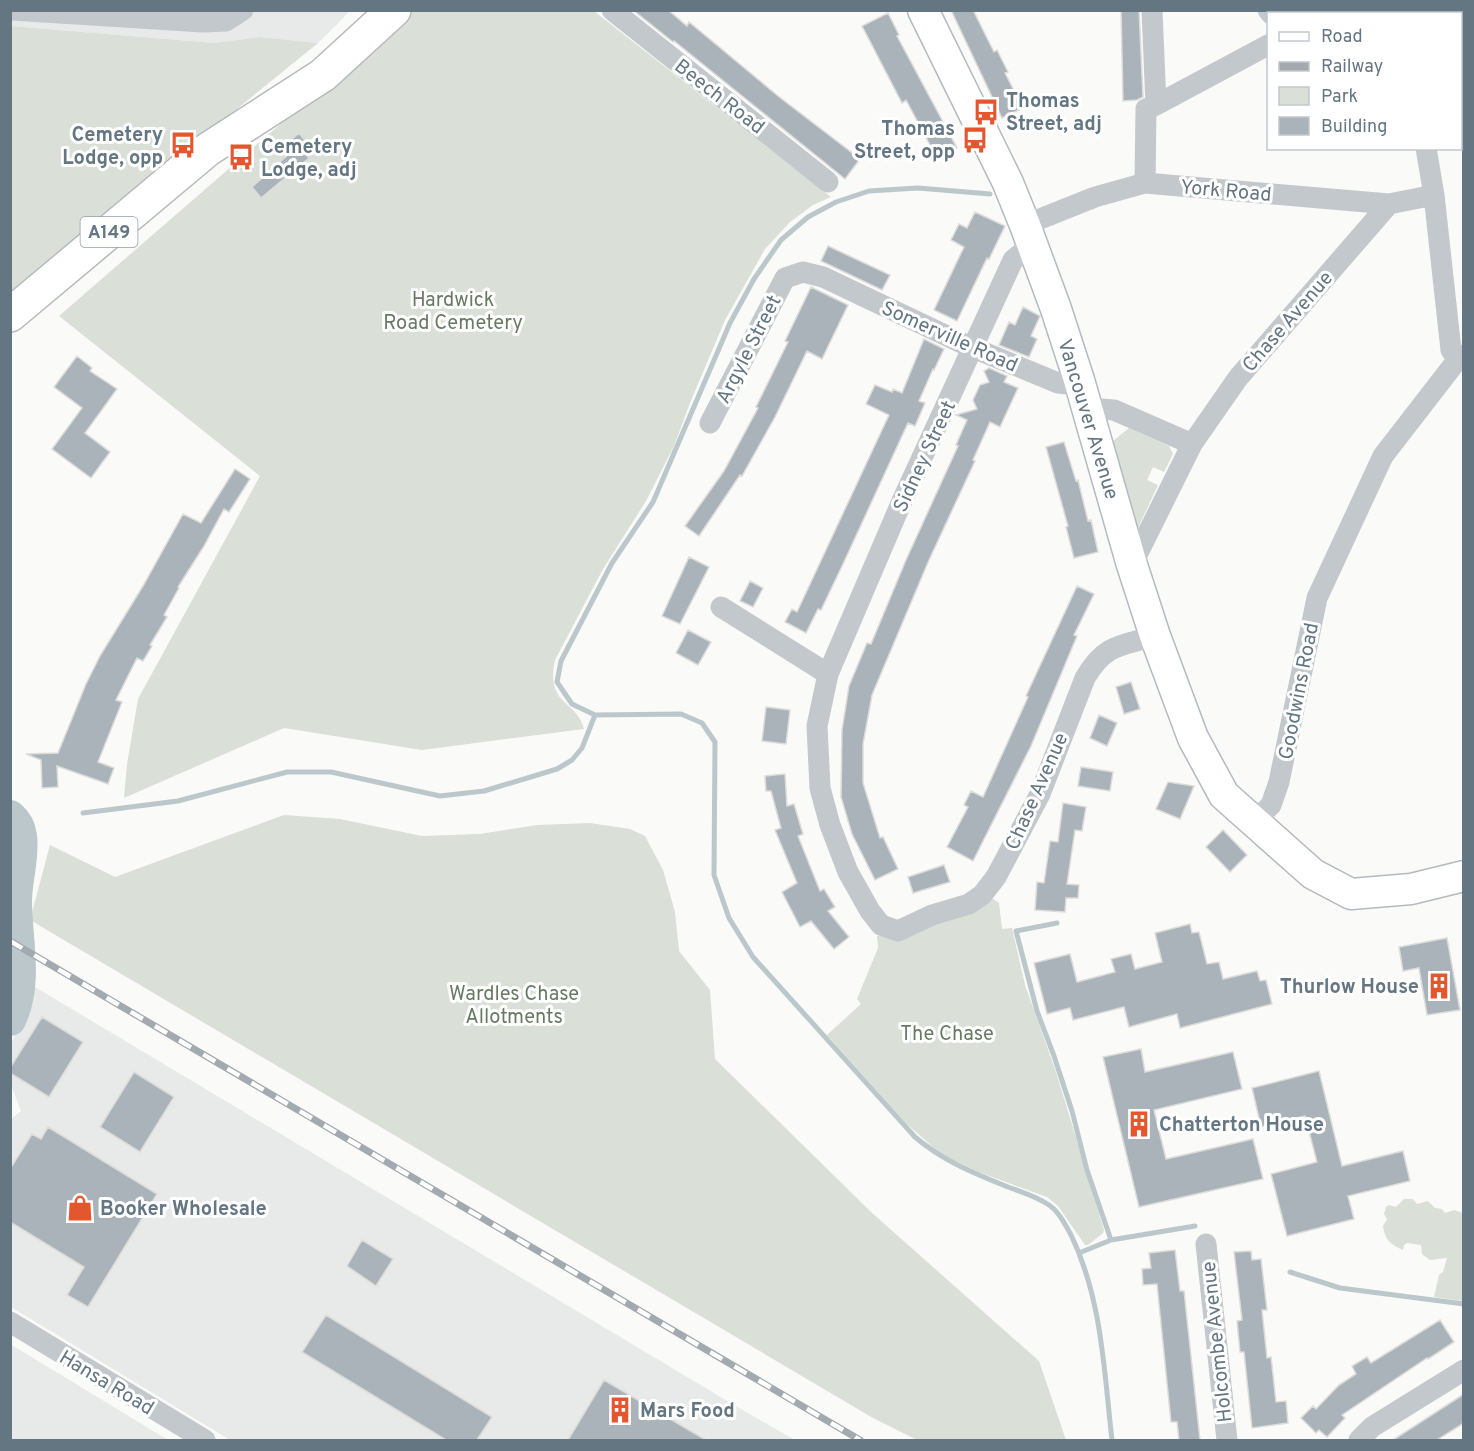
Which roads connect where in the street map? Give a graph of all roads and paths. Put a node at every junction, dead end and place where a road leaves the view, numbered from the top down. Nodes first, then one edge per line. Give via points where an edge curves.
1 (12, 10) edge
2 (243, 10) edge
3 (612, 10) edge
4 (923, 10) edge
5 (1153, 11) edge
6 (382, 12) edge
7 (1267, 46) edge
8 (1156, 105) junction
9 (1426, 150) edge
10 (828, 182) dead end
11 (1145, 183) junction
12 (1434, 195) junction
13 (1389, 204) junction
14 (1029, 236) junction
15 (823, 277) joint
16 (10, 315) edge
17 (973, 348) junction
18 (1461, 357) edge
19 (1083, 394) junction
20 (710, 423) dead end
21 (1192, 444) junction
22 (1132, 566) junction
23 (721, 607) dead end
24 (1155, 636) junction
25 (828, 674) junction
26 (1255, 821) junction
27 (1464, 876) edge
28 (898, 931) joint
29 (1206, 1244) dead end
30 (10, 1322) edge
31 (1464, 1370) edge
32 (205, 1440) edge
33 (1227, 1440) edge
34 (1359, 1440) edge

1 - 2 street via 203,22 226,21
3 - 10 street, Beech Road
4 - 14 main road, Vancouver Avenue via 1008,183
5 - 8 street
6 - 16 main road, A149 via 323,75 207,150
7 - 8 street
8 - 11 street via 1146,109
9 - 12 street, Goodwins Road
11 - 13 street, York Road
11 - 14 street, York Road via 1095,197
12 - 13 street, York Road
12 - 18 street, Goodwins Road via 1451,350
13 - 21 street, Chase Avenue via 1238,378
14 - 17 street, Sidney Street via 1024,251 1012,260
14 - 19 main road, Vancouver Avenue
15 - 17 street, Somerville Road
15 - 20 street, Argyle Street via 803,272 785,278
17 - 19 street, Somerville Road via 1068,384
17 - 25 street, Sidney Street
18 - 26 street, Goodwins Road via 1383,456 1317,598 1279,782 1271,805
19 - 21 street
19 - 22 main road, Vancouver Avenue
21 - 22 street, Chase Avenue
22 - 24 main road, Vancouver Avenue
23 - 25 street
24 - 26 main road, Vancouver Avenue via 1193,738 1224,795
24 - 28 street, Chase Avenue via 1109,649 1095,662 1085,678 1040,794 996,877 982,895 969,904
25 - 28 street, Sidney Street via 817,726 820,788 830,825 848,872 870,910 881,925
26 - 27 main road via 1313,874 1351,894 1411,889
29 - 33 street, Holcombe Avenue
30 - 32 street, Hansa Road
31 - 34 street via 1372,1427

